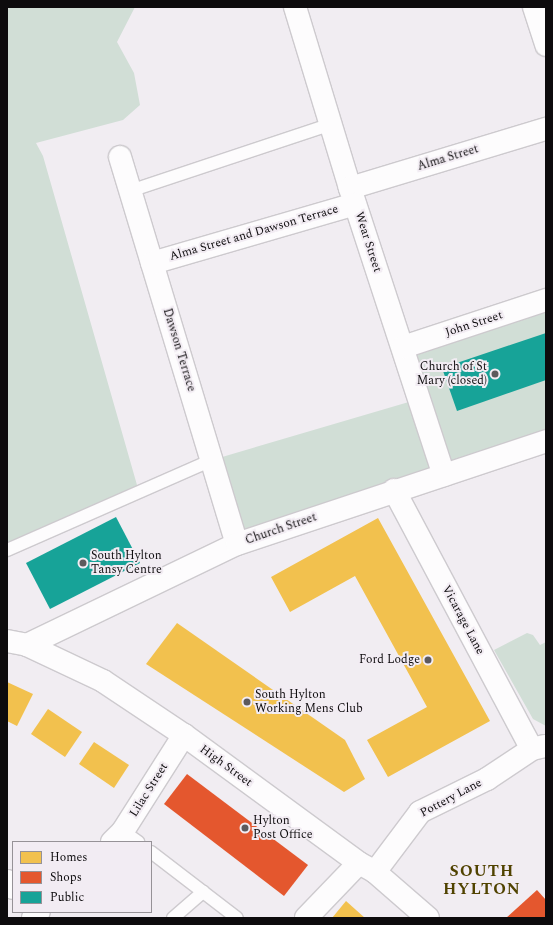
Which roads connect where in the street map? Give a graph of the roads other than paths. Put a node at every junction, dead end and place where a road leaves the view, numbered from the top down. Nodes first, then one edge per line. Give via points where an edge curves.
1 (295, 7) edge
2 (534, 7) edge
3 (546, 45) edge
4 (331, 124) junction
5 (546, 129) edge
6 (120, 157) dead end
7 (130, 191) junction
8 (353, 196) junction
9 (152, 263) junction
10 (546, 300) edge
11 (403, 347) junction
12 (546, 441) edge
13 (212, 460) junction
14 (444, 475) junction
15 (394, 490) junction
16 (237, 544) junction
17 (7, 550) edge
18 (17, 643) edge
19 (184, 735) junction
20 (539, 748) edge
21 (124, 838) edge
22 (152, 853) edge
23 (367, 868) junction
24 (203, 892) junction
25 (173, 918) edge
26 (237, 918) edge
27 (306, 918) edge
28 (428, 918) edge

1 - 4 street, Wear Street
2 - 3 street
4 - 7 lane
4 - 8 street, Wear Street
5 - 8 street, Alma Street
6 - 7 street, Dawson Terrace
7 - 9 street, Dawson Terrace
8 - 9 street, Alma Street and Dawson Terrace
8 - 11 street, Wear Street
9 - 13 street, Dawson Terrace
10 - 11 street, John Street
11 - 14 street, Wear Street
12 - 14 street, Church Street
13 - 16 street, Dawson Terrace
13 - 17 lane
14 - 15 street, Church Street
15 - 16 street, Church Street
15 - 20 street, Vicarage Lane
16 - 18 street, Church Street
18 - 19 street, High Street via 103,681
19 - 21 street, Lilac Street
19 - 23 street, High Street
20 - 23 street, Pottery Lane via 486,779 420,812
22 - 24 lane
23 - 27 street, Pottery Lane
23 - 28 street, High Street
24 - 25 lane
24 - 26 lane

